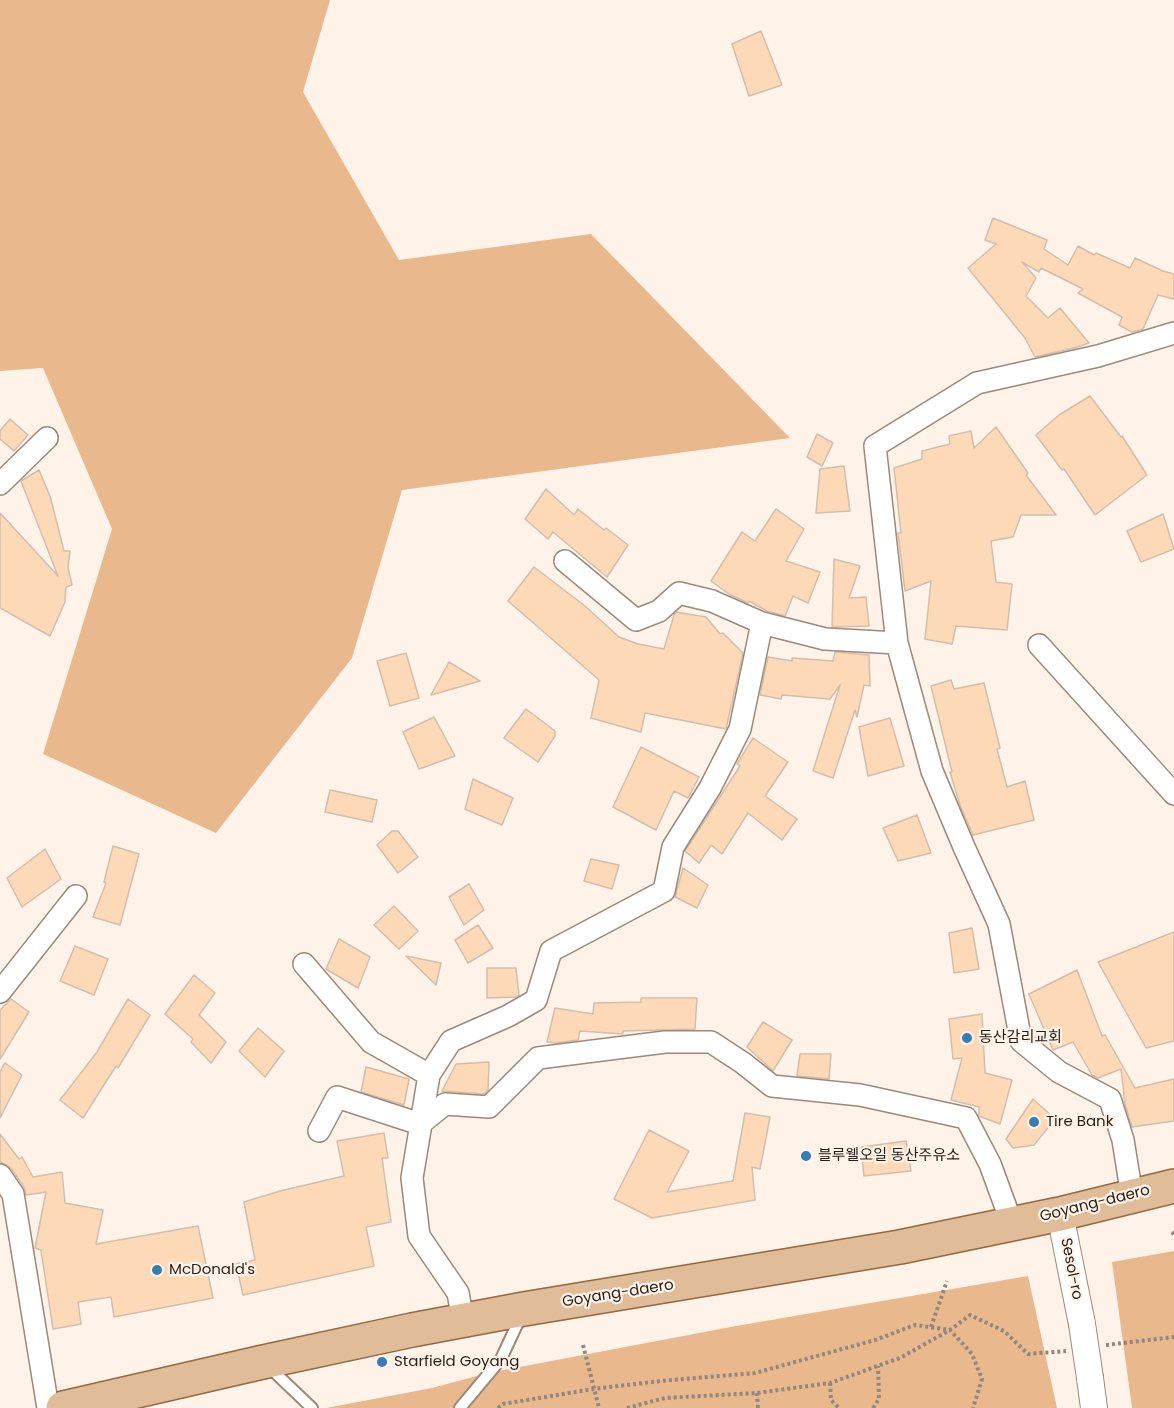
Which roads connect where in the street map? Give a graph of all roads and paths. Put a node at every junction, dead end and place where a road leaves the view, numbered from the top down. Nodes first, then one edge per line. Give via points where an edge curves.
1 (1174, 333) edge
2 (48, 438) dead end
3 (0, 484) edge
4 (565, 561) dead end
5 (762, 623) junction
6 (897, 643) junction
7 (1039, 645) dead end
8 (1174, 794) edge
9 (76, 896) dead end
10 (304, 964) dead end
11 (0, 992) edge
12 (429, 1075) junction
13 (420, 1124) junction
14 (319, 1131) dead end
15 (0, 1175) edge
16 (1174, 1186) edge
17 (1132, 1196) junction
18 (1060, 1214) junction
19 (1012, 1224) junction
20 (946, 1281) dead end
21 (524, 1309) junction
22 (463, 1320) junction
23 (931, 1327) junction
24 (950, 1330) junction
25 (1174, 1336) edge
26 (583, 1345) dead end
27 (1101, 1346) dead end
28 (1068, 1350) dead end
29 (263, 1362) junction
30 (878, 1366) junction
31 (830, 1383) junction
32 (593, 1389) junction
33 (757, 1393) junction
34 (48, 1408) edge
35 (63, 1408) edge
36 (312, 1408) edge
37 (460, 1408) edge
38 (498, 1408) edge
39 (599, 1408) edge
40 (627, 1408) edge
41 (758, 1408) edge
42 (839, 1408) edge
43 (873, 1408) edge
44 (973, 1408) edge
45 (1094, 1408) edge

1 - 6 street via 1098,356 977,382 875,446
2 - 3 street
4 - 5 street via 636,620 659,612 679,593 712,601
5 - 6 street via 825,639
5 - 12 street via 740,729 710,788 673,847 664,891 551,951 536,1000 451,1041
6 - 17 street via 932,771 999,924 1021,1041 1059,1072 1110,1099 1123,1140
7 - 8 street
9 - 11 street
10 - 12 street via 371,1042
12 - 13 street
13 - 14 street via 337,1097
13 - 19 street via 446,1104 489,1107 538,1058 665,1042 711,1042 772,1086 860,1095 966,1118 990,1164
13 - 22 street via 412,1178 419,1236 458,1293
15 - 34 street via 13,1194
16 - 17 main road, Goyang-daero
17 - 18 main road, Goyang-daero
18 - 19 main road, Goyang-daero
18 - 45 street, Sesol-ro, bridge
19 - 21 main road, Goyang-daero via 900,1247
20 - 23 path
21 - 22 main road, Goyang-daero
21 - 37 lane via 501,1359
22 - 29 main road, Goyang-daero
23 - 24 path
23 - 32 path via 915,1325 755,1373
24 - 28 path via 970,1315 1004,1331 1028,1354
24 - 30 path
24 - 44 path via 972,1354 982,1379
25 - 27 path
26 - 32 path
29 - 35 main road, Goyang-daero
29 - 36 lane
30 - 31 path
30 - 43 path via 879,1399
31 - 33 path
31 - 42 path via 831,1400
32 - 38 path
32 - 39 path
33 - 40 path via 665,1398
33 - 41 path

